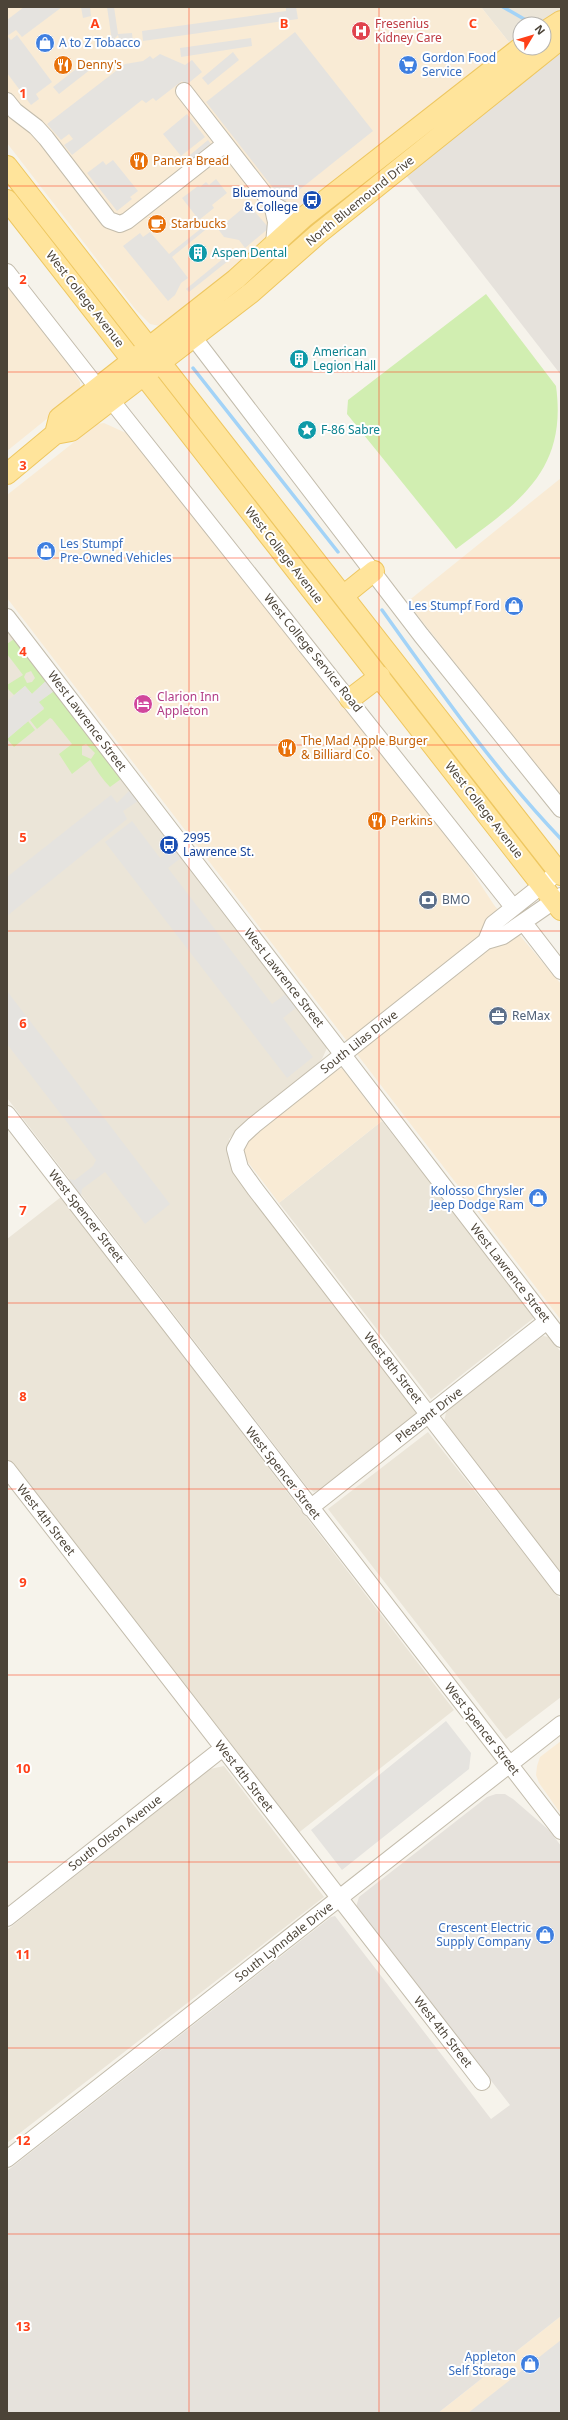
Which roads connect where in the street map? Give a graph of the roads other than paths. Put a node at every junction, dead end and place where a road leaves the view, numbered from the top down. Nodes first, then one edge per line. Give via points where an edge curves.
1 (561, 21) edge
2 (552, 27) edge
3 (561, 39) edge
4 (512, 54) edge
5 (184, 91) dead end
6 (11, 106) edge
7 (225, 144) junction
8 (7, 166) edge
9 (7, 200) edge
10 (272, 204) junction
11 (296, 225) junction
12 (274, 244) junction
13 (7, 272) edge
14 (259, 286) junction
15 (194, 338) junction
16 (155, 356) junction
17 (138, 368) junction
18 (97, 387) junction
19 (111, 400) junction
20 (55, 434) junction
21 (7, 474) edge
22 (374, 571) junction
23 (343, 596) junction
24 (7, 617) edge
25 (380, 676) junction
26 (350, 699) junction
27 (561, 809) edge
28 (560, 872) edge
29 (542, 885) junction
30 (559, 902) edge
31 (513, 907) junction
32 (524, 923) junction
33 (486, 941) junction
34 (561, 971) edge
35 (343, 1055) junction
36 (7, 1114) edge
37 (235, 1145) joint
38 (547, 1321) junction
39 (561, 1339) edge
40 (429, 1415) junction
41 (8, 1473) edge
42 (310, 1508) junction
43 (561, 1586) edge
44 (561, 1724) edge
45 (223, 1748) junction
46 (510, 1765) junction
47 (561, 1831) edge
48 (339, 1899) junction
49 (7, 1918) edge
50 (482, 2082) dead end
51 (7, 2159) edge

1 - 2 main road
3 - 14 main road, North Bluemound Drive via 318,234
4 - 11 main road, North Bluemound Drive
5 - 7 street
6 - 7 street via 36,127 109,220 115,223 124,222 146,207
7 - 10 street
8 - 16 main road, West College Avenue
9 - 17 main road, West College Avenue
10 - 11 street via 281,209
10 - 12 street via 276,222
11 - 12 main road, North Bluemound Drive
11 - 14 main road via 297,240 266,267
12 - 16 main road, North Bluemound Drive
13 - 18 street
14 - 15 main road, North Bluemound Drive
15 - 16 main road, North Bluemound Drive
15 - 22 street
16 - 17 main road
16 - 23 main road, West College Avenue
17 - 18 main road
17 - 19 main road
17 - 25 main road, West College Avenue
18 - 20 main road via 59,418
19 - 20 main road via 71,431
19 - 26 street, West College Service Road
20 - 21 main road
22 - 23 main road
22 - 27 street
23 - 28 main road, West College Avenue
24 - 35 street, West Lawrence Street
25 - 26 main road
25 - 29 main road, West College Avenue
26 - 31 street, West College Service Road
28 - 29 street, South Lilas Drive
29 - 30 main road, West College Avenue
29 - 31 street, South Lilas Drive
30 - 32 street, South Lilas Drive
31 - 33 street, South Lilas Drive via 493,924
32 - 33 street, South Lilas Drive via 503,936
32 - 34 street
33 - 35 street, South Lilas Drive
35 - 37 street, South Lilas Drive via 242,1136
35 - 38 street, West Lawrence Street
36 - 42 street, West Spencer Street
37 - 40 street, West 8th Street via 236,1160 240,1168
38 - 39 street, West Lawrence Street
38 - 40 street, Pleasant Drive
40 - 42 street, Pleasant Drive
40 - 43 street, West 8th Street
41 - 45 street, West 4th Street
42 - 46 street, West Spencer Street
44 - 46 street, South Lynndale Drive
45 - 48 street, West 4th Street
45 - 49 street, South Olson Avenue
46 - 47 street, West Spencer Street
46 - 48 street, South Lynndale Drive
48 - 50 street, West 4th Street
48 - 51 street, South Lynndale Drive

